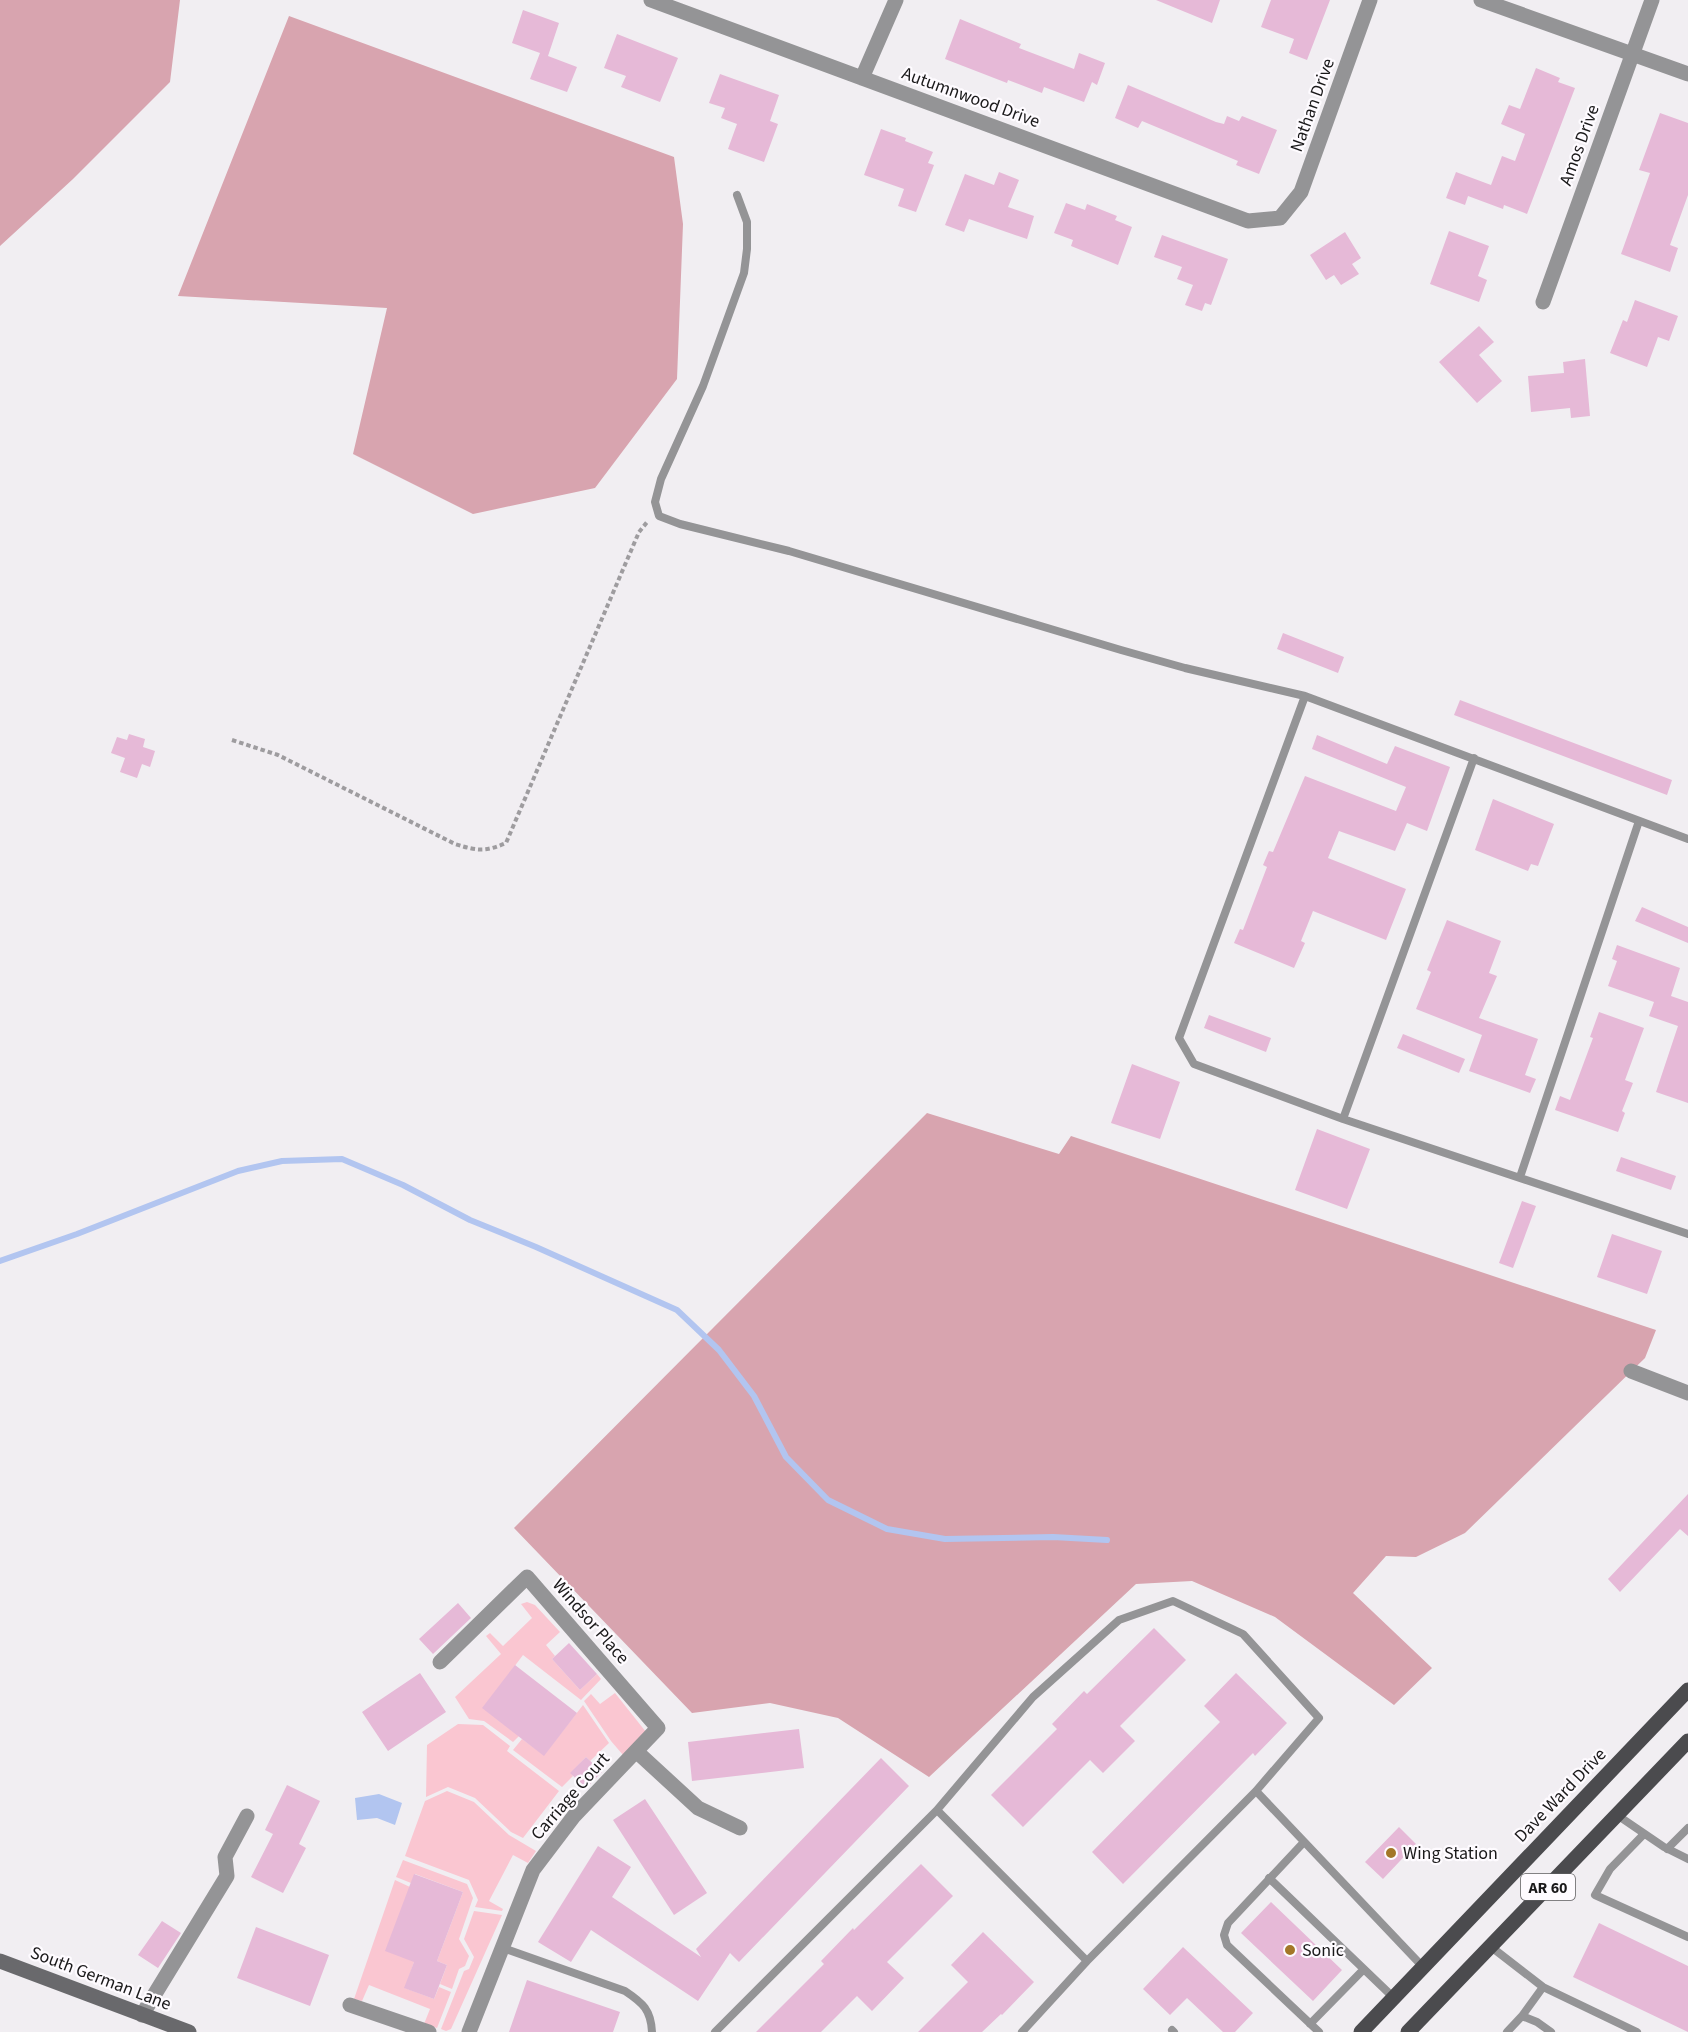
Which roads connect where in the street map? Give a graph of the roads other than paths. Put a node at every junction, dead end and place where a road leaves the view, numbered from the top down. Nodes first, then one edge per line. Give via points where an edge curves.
1 (651, 0) edge
2 (896, 0) edge
3 (1370, 0) edge
4 (1481, 0) edge
5 (1652, 0) edge
6 (1633, 53) junction
7 (1688, 74) edge
8 (862, 78) junction
9 (737, 195) dead end
10 (1280, 218) joint
11 (1543, 302) dead end
12 (1305, 696) junction
13 (1474, 758) junction
14 (1640, 821) junction
15 (1688, 839) edge
16 (1343, 1119) junction
17 (1520, 1177) junction
18 (1688, 1234) edge
19 (1631, 1371) dead end
20 (1688, 1393) edge
21 (440, 1662) dead end
22 (1688, 1690) edge
23 (658, 1728) joint
24 (1688, 1742) edge
25 (636, 1751) junction
26 (1256, 1791) junction
27 (937, 1810) junction
28 (1617, 1815) junction
29 (247, 1816) dead end
30 (740, 1828) dead end
31 (1688, 1828) edge
32 (1644, 1834) junction
33 (1304, 1842) junction
34 (1667, 1849) junction
35 (1688, 1859) edge
36 (1269, 1878) junction
37 (1688, 1937) edge
38 (1490, 1946) junction
39 (503, 1948) junction
40 (0, 1961) edge
41 (1087, 1961) junction
42 (1423, 1967) junction
43 (1364, 1969) junction
44 (1543, 1987) junction
45 (1394, 1998) junction
46 (350, 2005) dead end
47 (142, 2015) junction
48 (1522, 2016) junction
49 (1310, 2024) junction
50 (189, 2032) edge
51 (429, 2032) edge
52 (470, 2032) edge
53 (652, 2032) edge
54 (715, 2032) edge
55 (1022, 2032) edge
56 (1319, 2032) edge
57 (1361, 2032) edge
58 (1408, 2032) edge
59 (1506, 2032) edge
60 (1551, 2032) edge
61 (1637, 2032) edge

1 - 8 street, Autumnwood Drive
2 - 8 street
3 - 10 street, Nathan Drive via 1301,192
4 - 6 street
5 - 6 street, Amos Drive
6 - 7 street
6 - 11 street, Amos Drive
8 - 10 street, Autumnwood Drive via 1248,221
9 - 12 lane via 747,222 744,273 703,386 661,479 655,502 659,516 1058,633
12 - 13 lane
12 - 16 lane via 1179,1038 1194,1064
13 - 14 lane
13 - 16 lane
14 - 15 lane
14 - 17 lane
16 - 17 lane
17 - 18 lane
19 - 20 street
21 - 23 street, Windsor Place via 528,1577
22 - 42 main road, Dave Ward Drive / AR 60
23 - 25 street, Carriage Court
24 - 28 main road, AR 60
25 - 30 street via 698,1808
25 - 39 street, Carriage Court via 574,1816 533,1870
26 - 27 lane via 1319,1718 1243,1634 1173,1601 1119,1620 1033,1697
26 - 33 lane
26 - 41 lane
27 - 41 lane
27 - 54 lane
28 - 32 lane
28 - 38 main road, AR 60
29 - 47 street via 225,1857 227,1876
31 - 34 lane
32 - 34 lane
32 - 37 lane via 1610,1869 1595,1896
33 - 36 lane
33 - 42 lane
34 - 35 lane
36 - 43 lane
36 - 49 lane via 1228,1923 1224,1935 1227,1945
38 - 44 lane
38 - 58 main road, AR 60
39 - 52 street, Carriage Court
39 - 53 lane via 625,1991 640,2001 651,2017
40 - 47 street, South German Lane
41 - 55 lane
42 - 45 main road, Dave Ward Drive / AR 60
43 - 45 lane
43 - 49 lane
44 - 48 lane
44 - 61 lane
45 - 57 main road, Dave Ward Drive / AR 60
46 - 51 street
47 - 50 street, South German Lane
48 - 59 lane
48 - 60 lane
49 - 56 lane

